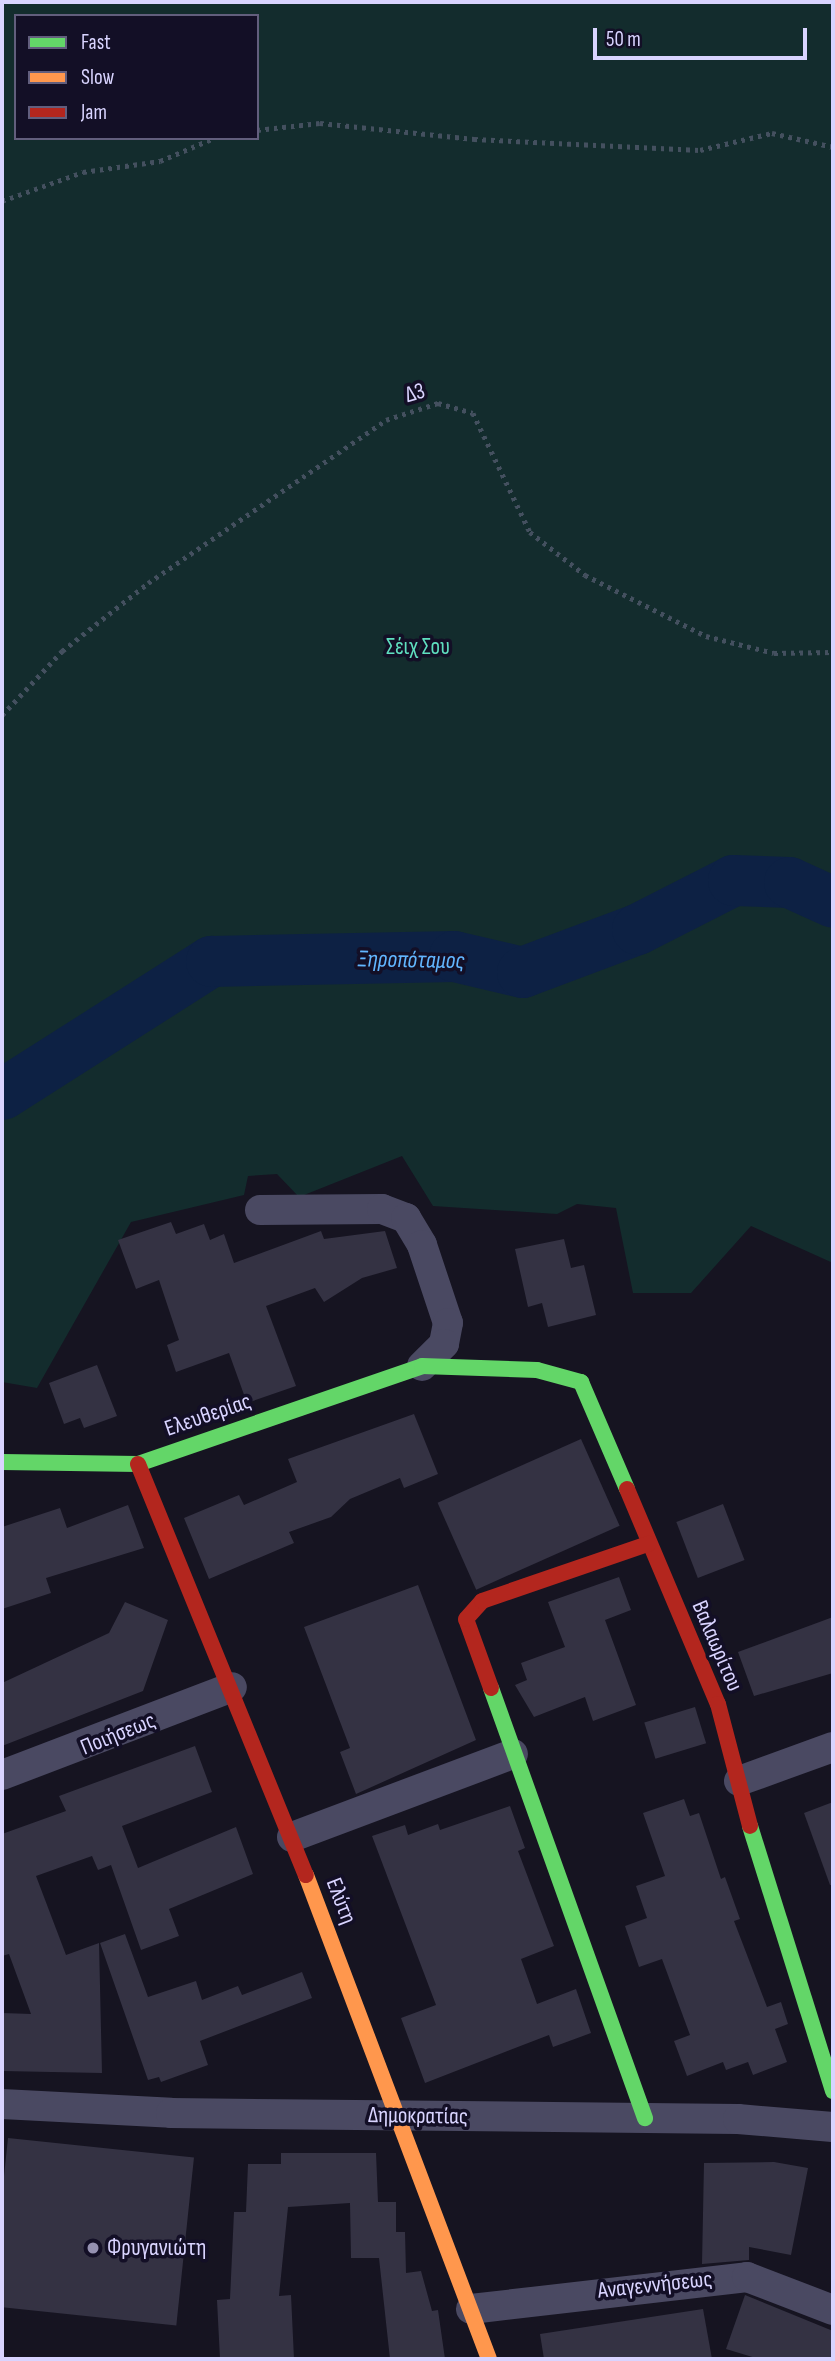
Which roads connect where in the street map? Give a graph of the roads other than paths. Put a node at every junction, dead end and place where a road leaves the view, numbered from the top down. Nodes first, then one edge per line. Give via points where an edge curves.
1 (260, 1210) dead end
2 (422, 1366) junction
3 (2, 1462) edge
4 (138, 1464) junction
5 (648, 1544) junction
6 (232, 1687) junction
7 (833, 1747) edge
8 (513, 1754) junction
9 (2, 1775) edge
10 (739, 1781) junction
11 (292, 1837) junction
12 (833, 2091) edge
13 (2, 2104) edge
14 (398, 2116) junction
15 (645, 2118) junction
16 (833, 2127) edge
17 (471, 2309) junction
18 (833, 2311) edge
19 (489, 2359) edge

1 - 2 street via 382,1209 406,1218 422,1245 448,1323 444,1344
2 - 4 street, Ελευθερίας
2 - 5 street, Βαλαωρίτου via 537,1370 581,1382
3 - 4 street, Ελευθερίας
4 - 6 street, Ελύτη
5 - 8 street via 470,1610 468,1630
5 - 10 street, Βαλαωρίτου via 710,1681
6 - 9 street, Ποιήσεως
6 - 11 street, Ελύτη
7 - 10 street
8 - 11 street
8 - 15 street
10 - 12 street, Βαλαωρίτου
11 - 14 street, Ελύτη
13 - 14 street, Δημοκρατίας
14 - 15 street, Δημοκρατίας
14 - 17 street, Ελύτη
15 - 16 street, Δημοκρατίας
17 - 18 street, Αναγεννήσεως via 747,2277
17 - 19 street, Ελύτη

